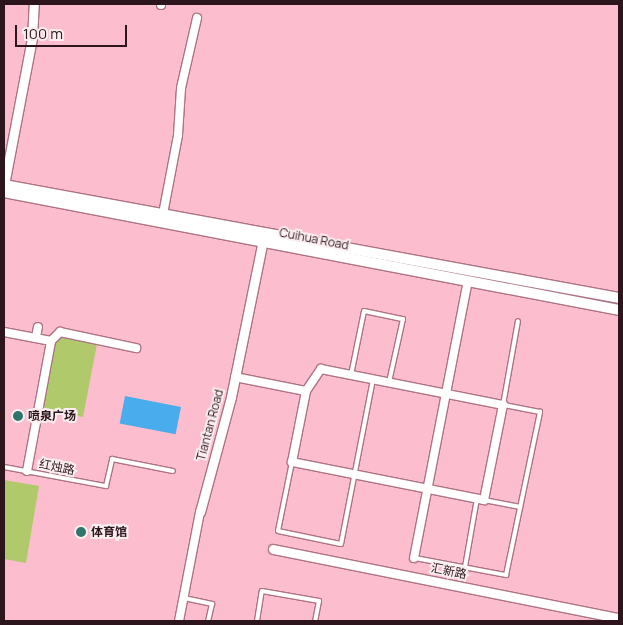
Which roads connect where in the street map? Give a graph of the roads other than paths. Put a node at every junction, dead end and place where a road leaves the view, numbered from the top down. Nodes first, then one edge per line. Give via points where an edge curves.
1 (34, 4) edge
2 (197, 18) dead end
3 (4, 185) edge
4 (4, 192) edge
5 (163, 214) junction
6 (263, 238) junction
7 (468, 281) junction
8 (619, 298) edge
9 (619, 310) edge
10 (518, 321) dead end
11 (38, 327) dead end
12 (4, 332) edge
13 (36, 338) junction
14 (52, 341) junction
15 (136, 348) dead end
16 (351, 375) junction
17 (235, 377) junction
18 (373, 379) junction
19 (389, 382) junction
20 (306, 391) junction
21 (446, 394) junction
22 (503, 405) junction
23 (292, 462) junction
24 (4, 467) edge
25 (28, 471) junction
26 (173, 471) dead end
27 (355, 474) junction
28 (427, 488) junction
29 (480, 499) junction
30 (520, 507) junction
31 (200, 512) joint
32 (273, 549) dead end
33 (414, 558) joint
34 (465, 567) junction
35 (184, 598) junction
36 (619, 618) edge
37 (179, 621) edge
38 (208, 621) edge
39 (257, 621) edge
40 (315, 621) edge

1 - 3 street via 32,38
2 - 5 street via 181,88 178,135
3 - 5 main road, Cuihua Road
4 - 6 main road, Cuihua Road
5 - 6 main road, Cuihua Road
6 - 7 main road, Cuihua Road
6 - 8 main road, Cuihua Road
6 - 17 street, Tiantan Road
7 - 9 main road, Cuihua Road
7 - 21 street
10 - 22 lane
11 - 13 street
12 - 13 street
13 - 14 street
14 - 15 street via 60,332
14 - 25 street
16 - 18 street
16 - 19 lane via 364,311 402,319
16 - 20 street via 321,369
17 - 20 street
17 - 31 street, Tiantan Road
18 - 19 street
18 - 27 lane
19 - 21 street
20 - 23 street
21 - 22 street
21 - 28 street
22 - 29 street
22 - 30 lane via 540,412
23 - 27 street
23 - 27 lane via 278,531 341,544
24 - 25 lane, 红烛路
25 - 26 lane, 红烛路 via 106,486 112,459
27 - 28 street
28 - 29 street
28 - 33 street
29 - 30 lane
29 - 34 lane
30 - 34 lane via 506,575
31 - 35 street, Tiantan Road
32 - 36 street, 汇新路
33 - 34 lane
35 - 37 street, Tiantan Road
35 - 38 lane via 212,604
39 - 40 lane via 262,591 319,601

